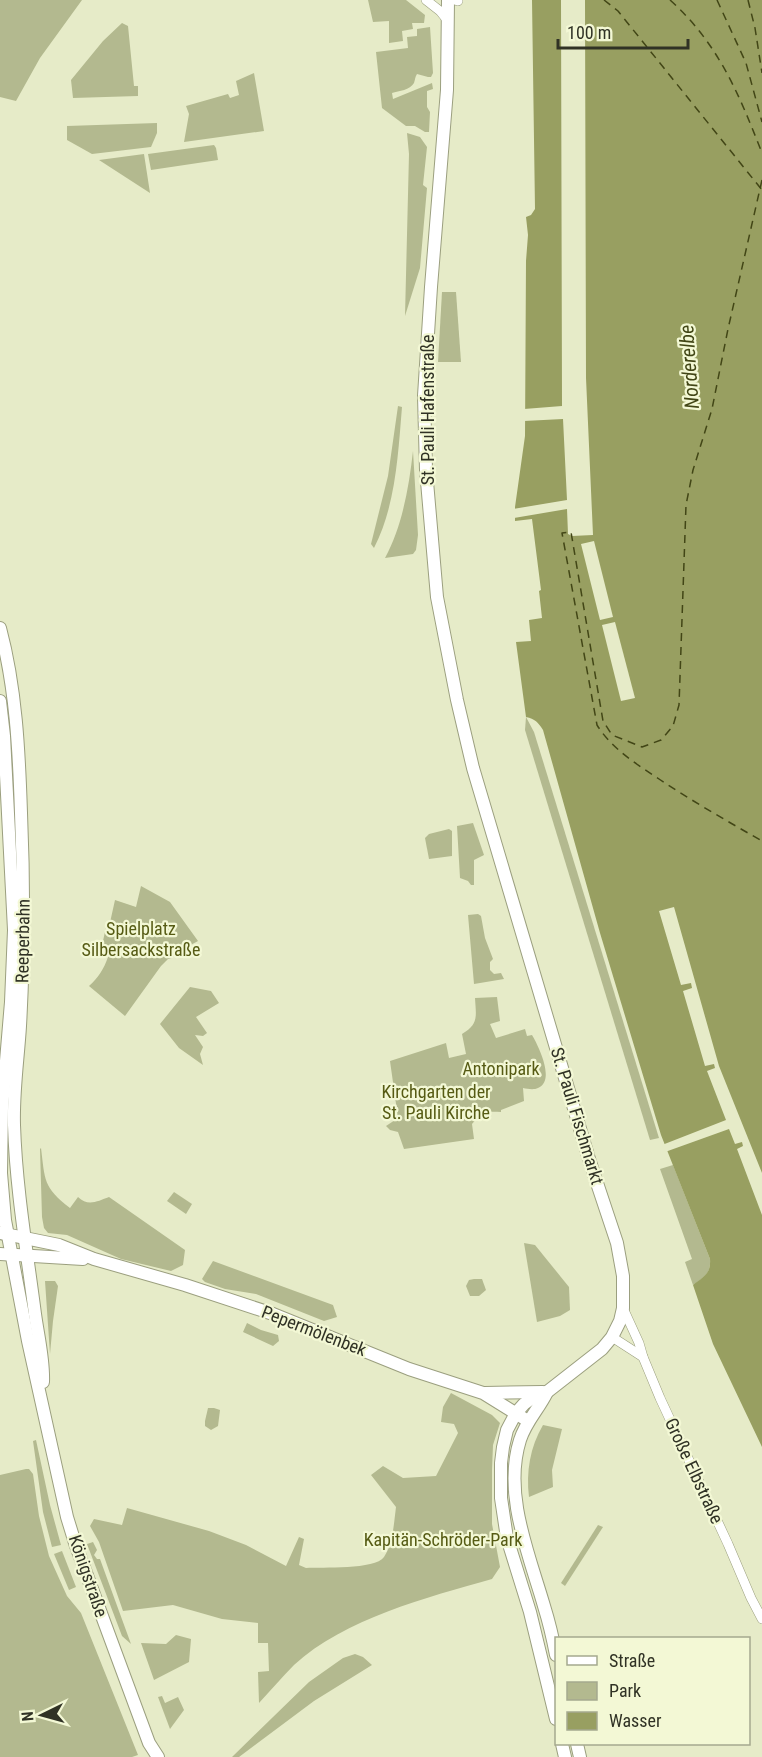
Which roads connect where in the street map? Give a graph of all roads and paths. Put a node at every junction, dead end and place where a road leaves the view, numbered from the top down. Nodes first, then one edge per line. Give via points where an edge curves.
1 (426, 0) edge
2 (455, 0) edge
3 (448, 21) junction
4 (0, 628) edge
5 (0, 701) edge
6 (486, 815) joint
7 (7, 1172) edge
8 (13, 1235) edge
9 (5, 1254) edge
10 (28, 1255) junction
11 (94, 1259) junction
12 (623, 1308) junction
13 (612, 1337) junction
14 (643, 1357) junction
15 (547, 1392) junction
16 (483, 1393) junction
17 (43, 1404) junction
18 (516, 1413) junction
19 (528, 1421) junction
20 (762, 1619) edge
21 (555, 1651) edge
22 (555, 1715) edge
23 (149, 1743) junction
24 (150, 1757) edge
25 (159, 1757) edge

1 - 3 street
2 - 3 main road
3 - 6 main road, St. Pauli Hafenstraße via 447,90 425,386 426,470 442,626
4 - 7 main road, Reeperbahn via 15,712 24,876 20,1027
5 - 7 main road, Reeperbahn via 14,930 2,1136
6 - 12 main road, St. Pauli Fischmarkt via 617,1243
7 - 8 main road, Reeperbahn
7 - 8 main road, Reeperbahn
8 - 9 main road, Reeperbahn
8 - 10 main road, Reeperbahn
8 - 11 main road, Pepermölenbek via 58,1245
9 - 10 main road, Pepermölenbek
9 - 17 main road, Königstraße
10 - 11 main road, Pepermölenbek
10 - 17 main road, Königstraße via 44,1377
11 - 16 main road, Pepermölenbek via 273,1314 409,1369
12 - 13 main road, St. Pauli Fischmarkt
12 - 14 street, Große Elbstraße
13 - 14 street
13 - 15 main road, St. Pauli Fischmarkt
14 - 20 street, Große Elbstraße
15 - 16 main road
15 - 18 main road, St. Pauli Fischmarkt via 532,1398
15 - 19 main road, St. Pauli Fischmarkt
16 - 18 main road, Pepermölenbek
17 - 23 main road, Königstraße via 75,1543
18 - 19 main road, Pepermölenbek
18 - 22 main road via 507,1430 501,1463 503,1517
19 - 21 main road, St. Pauli Fischmarkt via 517,1450 516,1496
23 - 24 main road, Königstraße
23 - 25 main road, Königstraße

